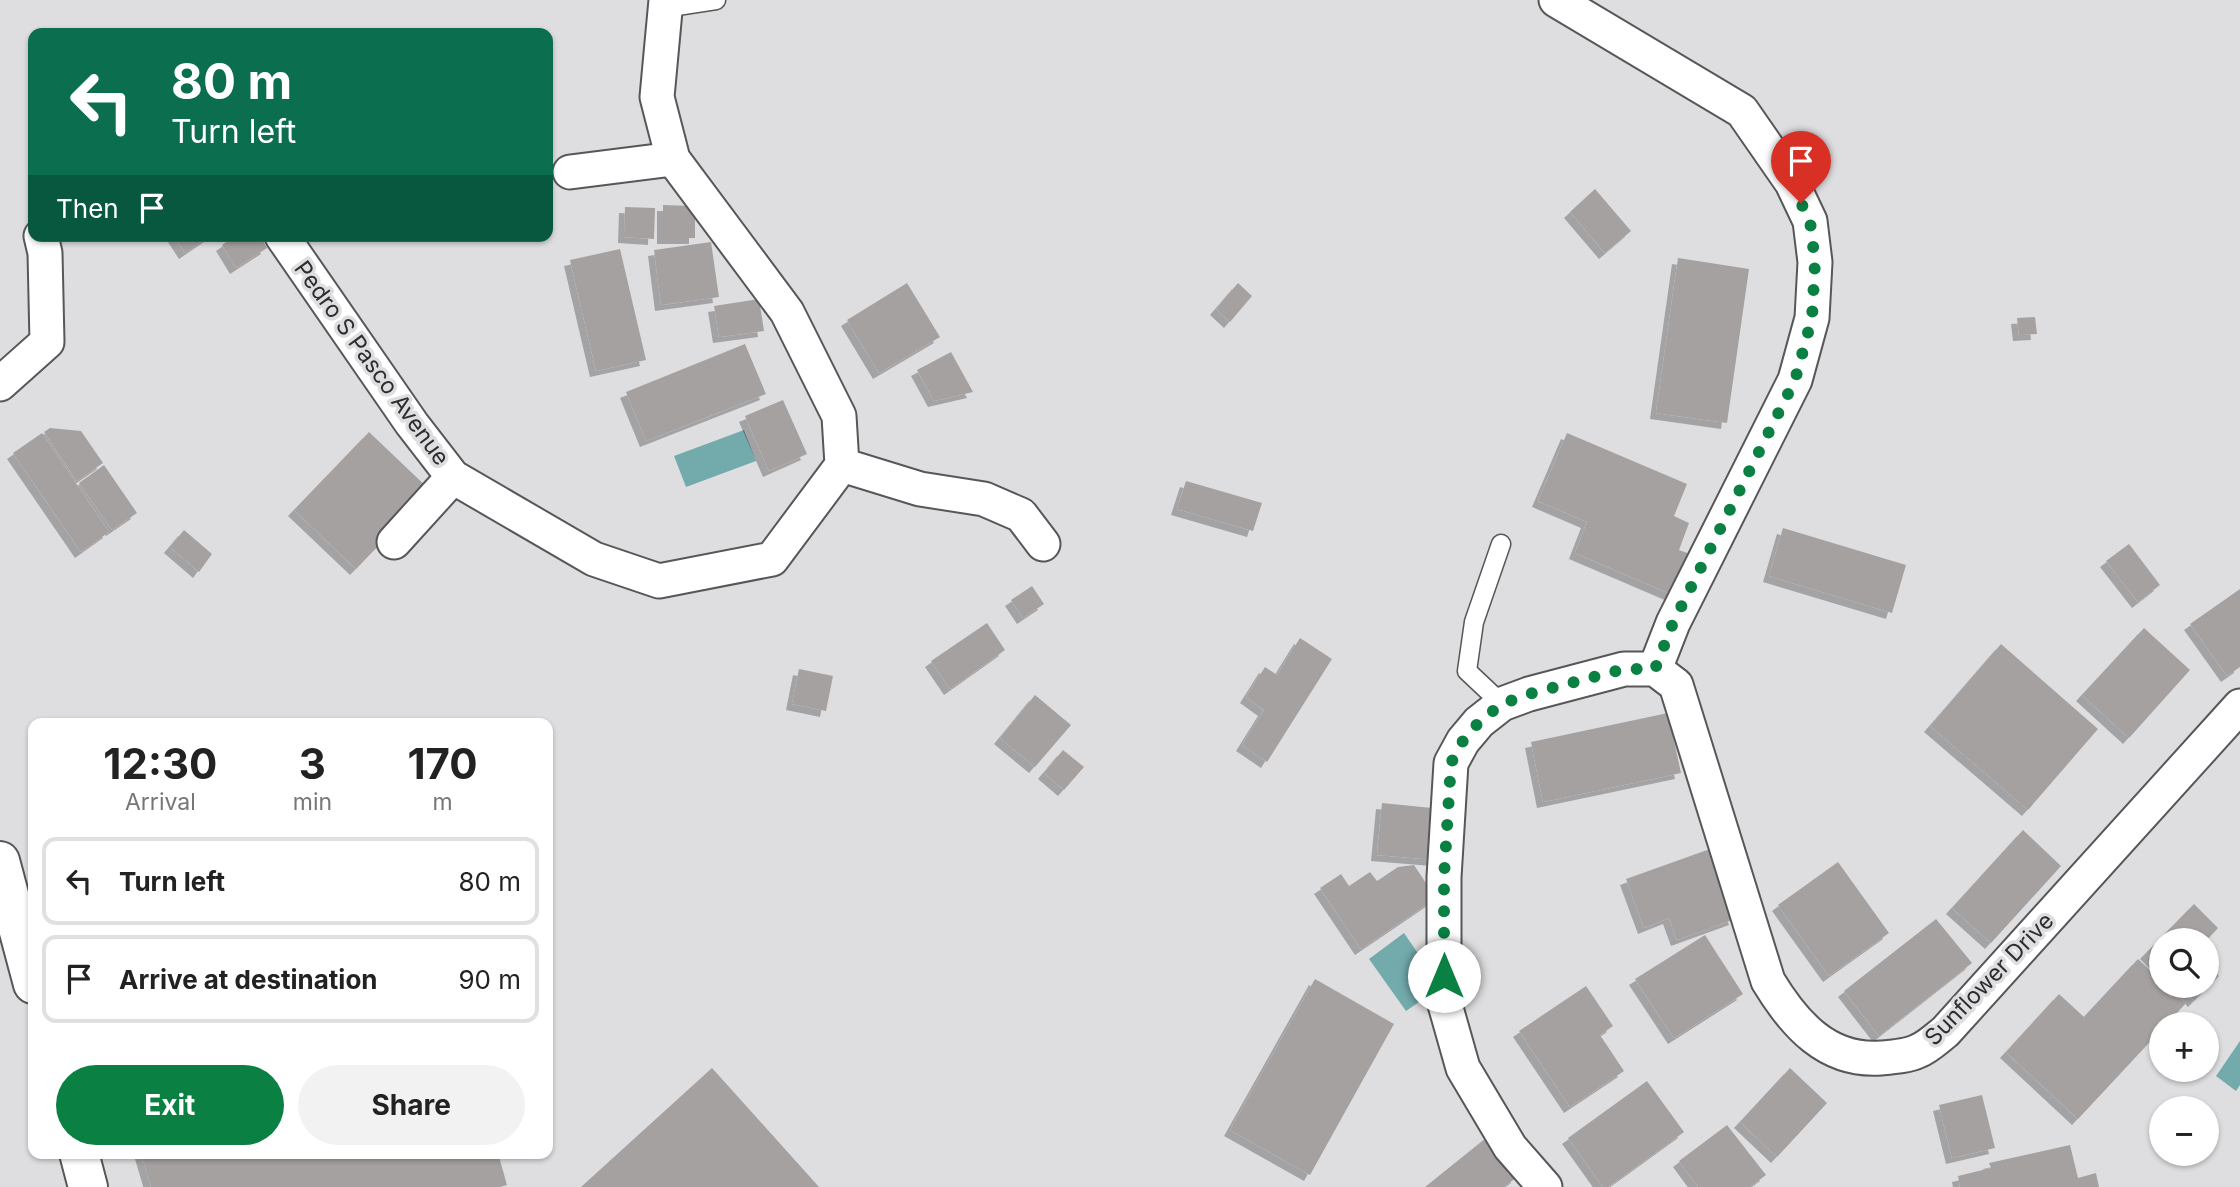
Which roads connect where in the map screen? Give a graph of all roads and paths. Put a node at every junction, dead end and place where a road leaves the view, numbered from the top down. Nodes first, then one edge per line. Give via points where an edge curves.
1 (716, 0) edge
2 (1556, 0) edge
3 (665, 4) edge
4 (673, 159) junction
5 (570, 172) dead end
6 (42, 242) edge
7 (286, 242) edge
8 (0, 384) edge
9 (842, 465) junction
10 (453, 477) junction
11 (394, 542) dead end
12 (1043, 544) dead end
13 (1501, 544) dead end
14 (1655, 669) junction
15 (1502, 704) junction
16 (2240, 706) edge
17 (0, 861) edge
18 (28, 965) edge
19 (81, 1159) edge
20 (88, 1187) edge
21 (1545, 1187) edge

1 - 3 lane
2 - 14 street via 1742,111 1792,183 1810,221 1815,262 1812,318 1795,380 1673,623
3 - 4 street via 657,97
4 - 5 street
4 - 9 street via 787,312 839,416
6 - 8 street via 47,342
7 - 10 street, Pedro S Pasco Avenue
9 - 10 street, Pedro S Pasco Avenue via 772,559 659,581 594,559
9 - 12 street via 920,489 984,499 1021,515
10 - 11 street
13 - 15 lane via 1474,622 1467,671
14 - 15 street via 1624,669
14 - 16 street, Sunflower Drive via 1676,685 1768,981 1787,1012 1814,1037 1838,1053 1864,1059 1919,1051 1945,1032
15 - 21 street via 1479,722 1451,763 1444,877 1444,1001 1463,1068 1510,1147
17 - 18 street
19 - 20 street

